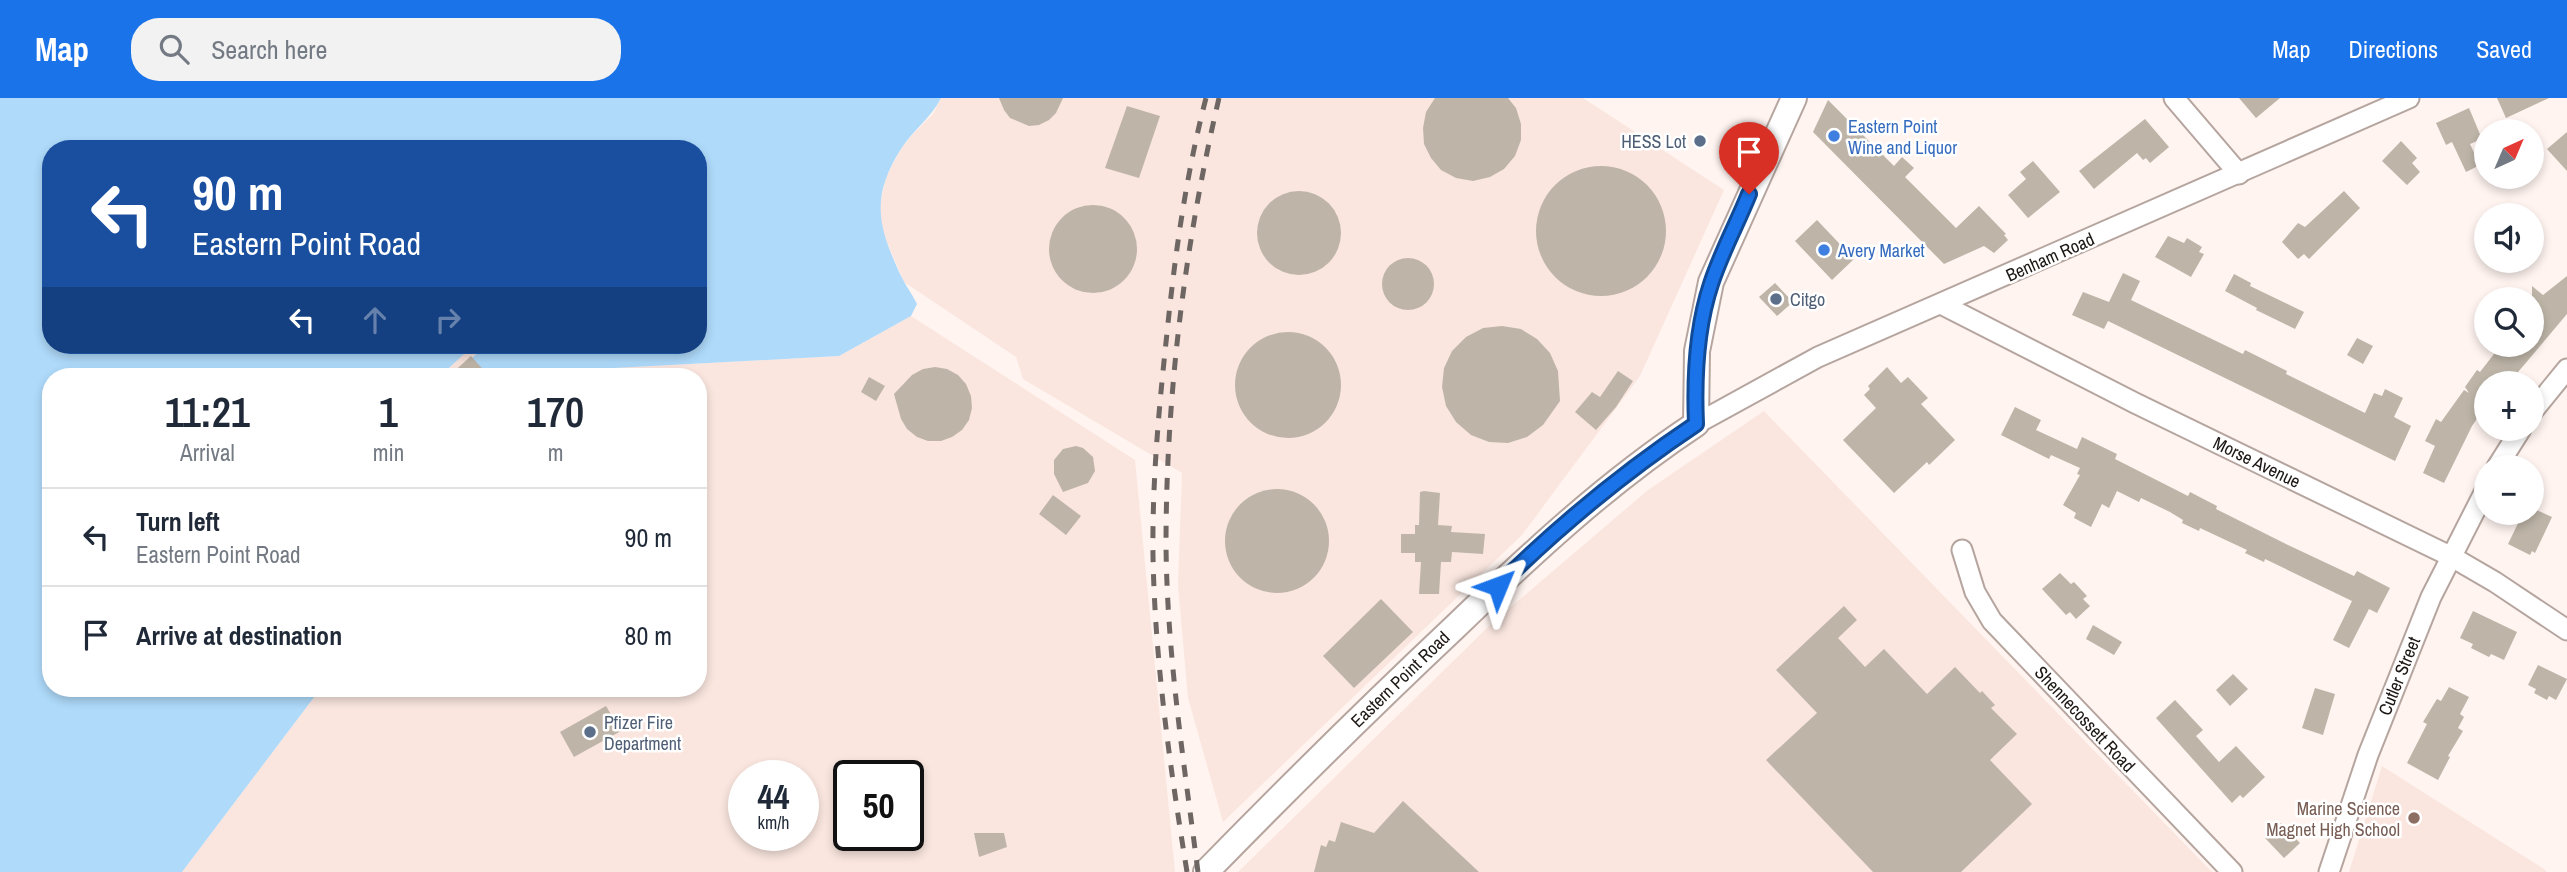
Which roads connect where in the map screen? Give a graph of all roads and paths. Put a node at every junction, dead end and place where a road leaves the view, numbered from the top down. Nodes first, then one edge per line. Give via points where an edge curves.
1 (1794, 98) edge
2 (2174, 98) edge
3 (2409, 98) edge
4 (2238, 174) junction
5 (1941, 304) junction
6 (2567, 369) edge
7 (2544, 397) edge
8 (1696, 424) junction
9 (2474, 513) edge
10 (1962, 550) dead end
11 (2452, 557) junction
12 (2567, 630) edge
13 (1206, 872) edge
14 (2232, 872) edge
15 (2329, 872) edge

1 - 8 main road via 1712,282 1697,351
2 - 4 street
3 - 4 street, Benham Road
4 - 5 street, Benham Road
5 - 8 street, Benham Road via 1818,357
5 - 11 street, Morse Avenue
6 - 7 street
8 - 13 main road, Eastern Point Road via 1548,538 1357,719
9 - 11 street, Cutler Street
10 - 14 street, Shennecossett Road via 1975,592 1992,621
11 - 12 street, Morse Avenue
11 - 15 street, Cutler Street via 2431,597 2368,755

